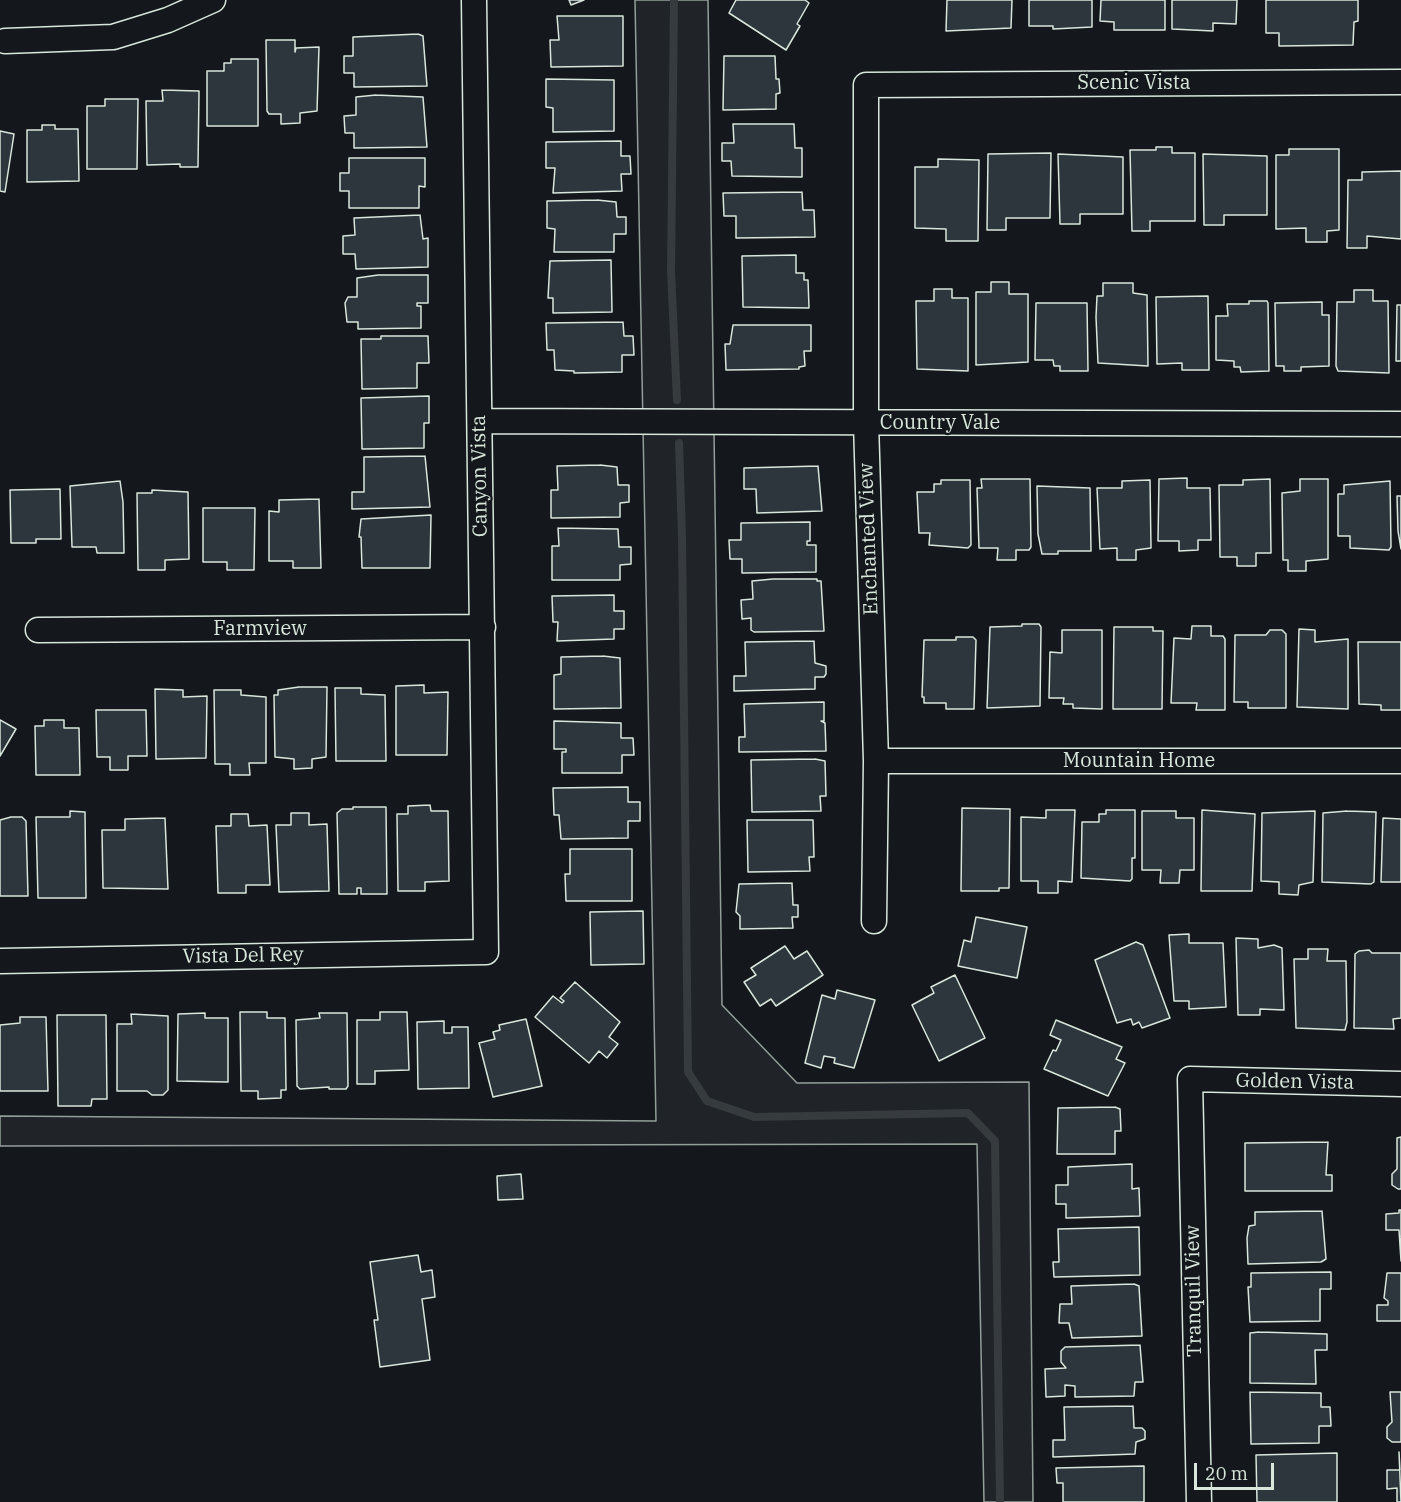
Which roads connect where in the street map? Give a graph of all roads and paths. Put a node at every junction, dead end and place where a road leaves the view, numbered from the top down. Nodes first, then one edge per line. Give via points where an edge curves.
1 (213, 0) edge
2 (474, 0) edge
3 (5, 41) dead end
4 (1401, 82) edge
5 (866, 85) joint
6 (480, 421) junction
7 (866, 422) junction
8 (1401, 424) edge
9 (483, 627) junction
10 (38, 630) dead end
11 (876, 761) junction
12 (1401, 761) edge
13 (874, 921) dead end
14 (486, 952) joint
15 (0, 961) edge
16 (1190, 1079) joint
17 (1401, 1084) edge
18 (1199, 1502) edge

1 - 3 street via 168,20 113,37
2 - 6 street, Canyon Vista
4 - 5 street, Scenic Vista
5 - 7 street, Enchanted View
6 - 7 street, Country Vale
6 - 9 street, Canyon Vista
7 - 8 street, Country Vale
7 - 11 street, Enchanted View
9 - 10 street, Farmview
9 - 14 street, Canyon Vista
11 - 12 street, Mountain Home
11 - 13 street, Enchanted View
14 - 15 street, Vista Del Rey
16 - 17 street, Golden Vista
16 - 18 street, Tranquil View

